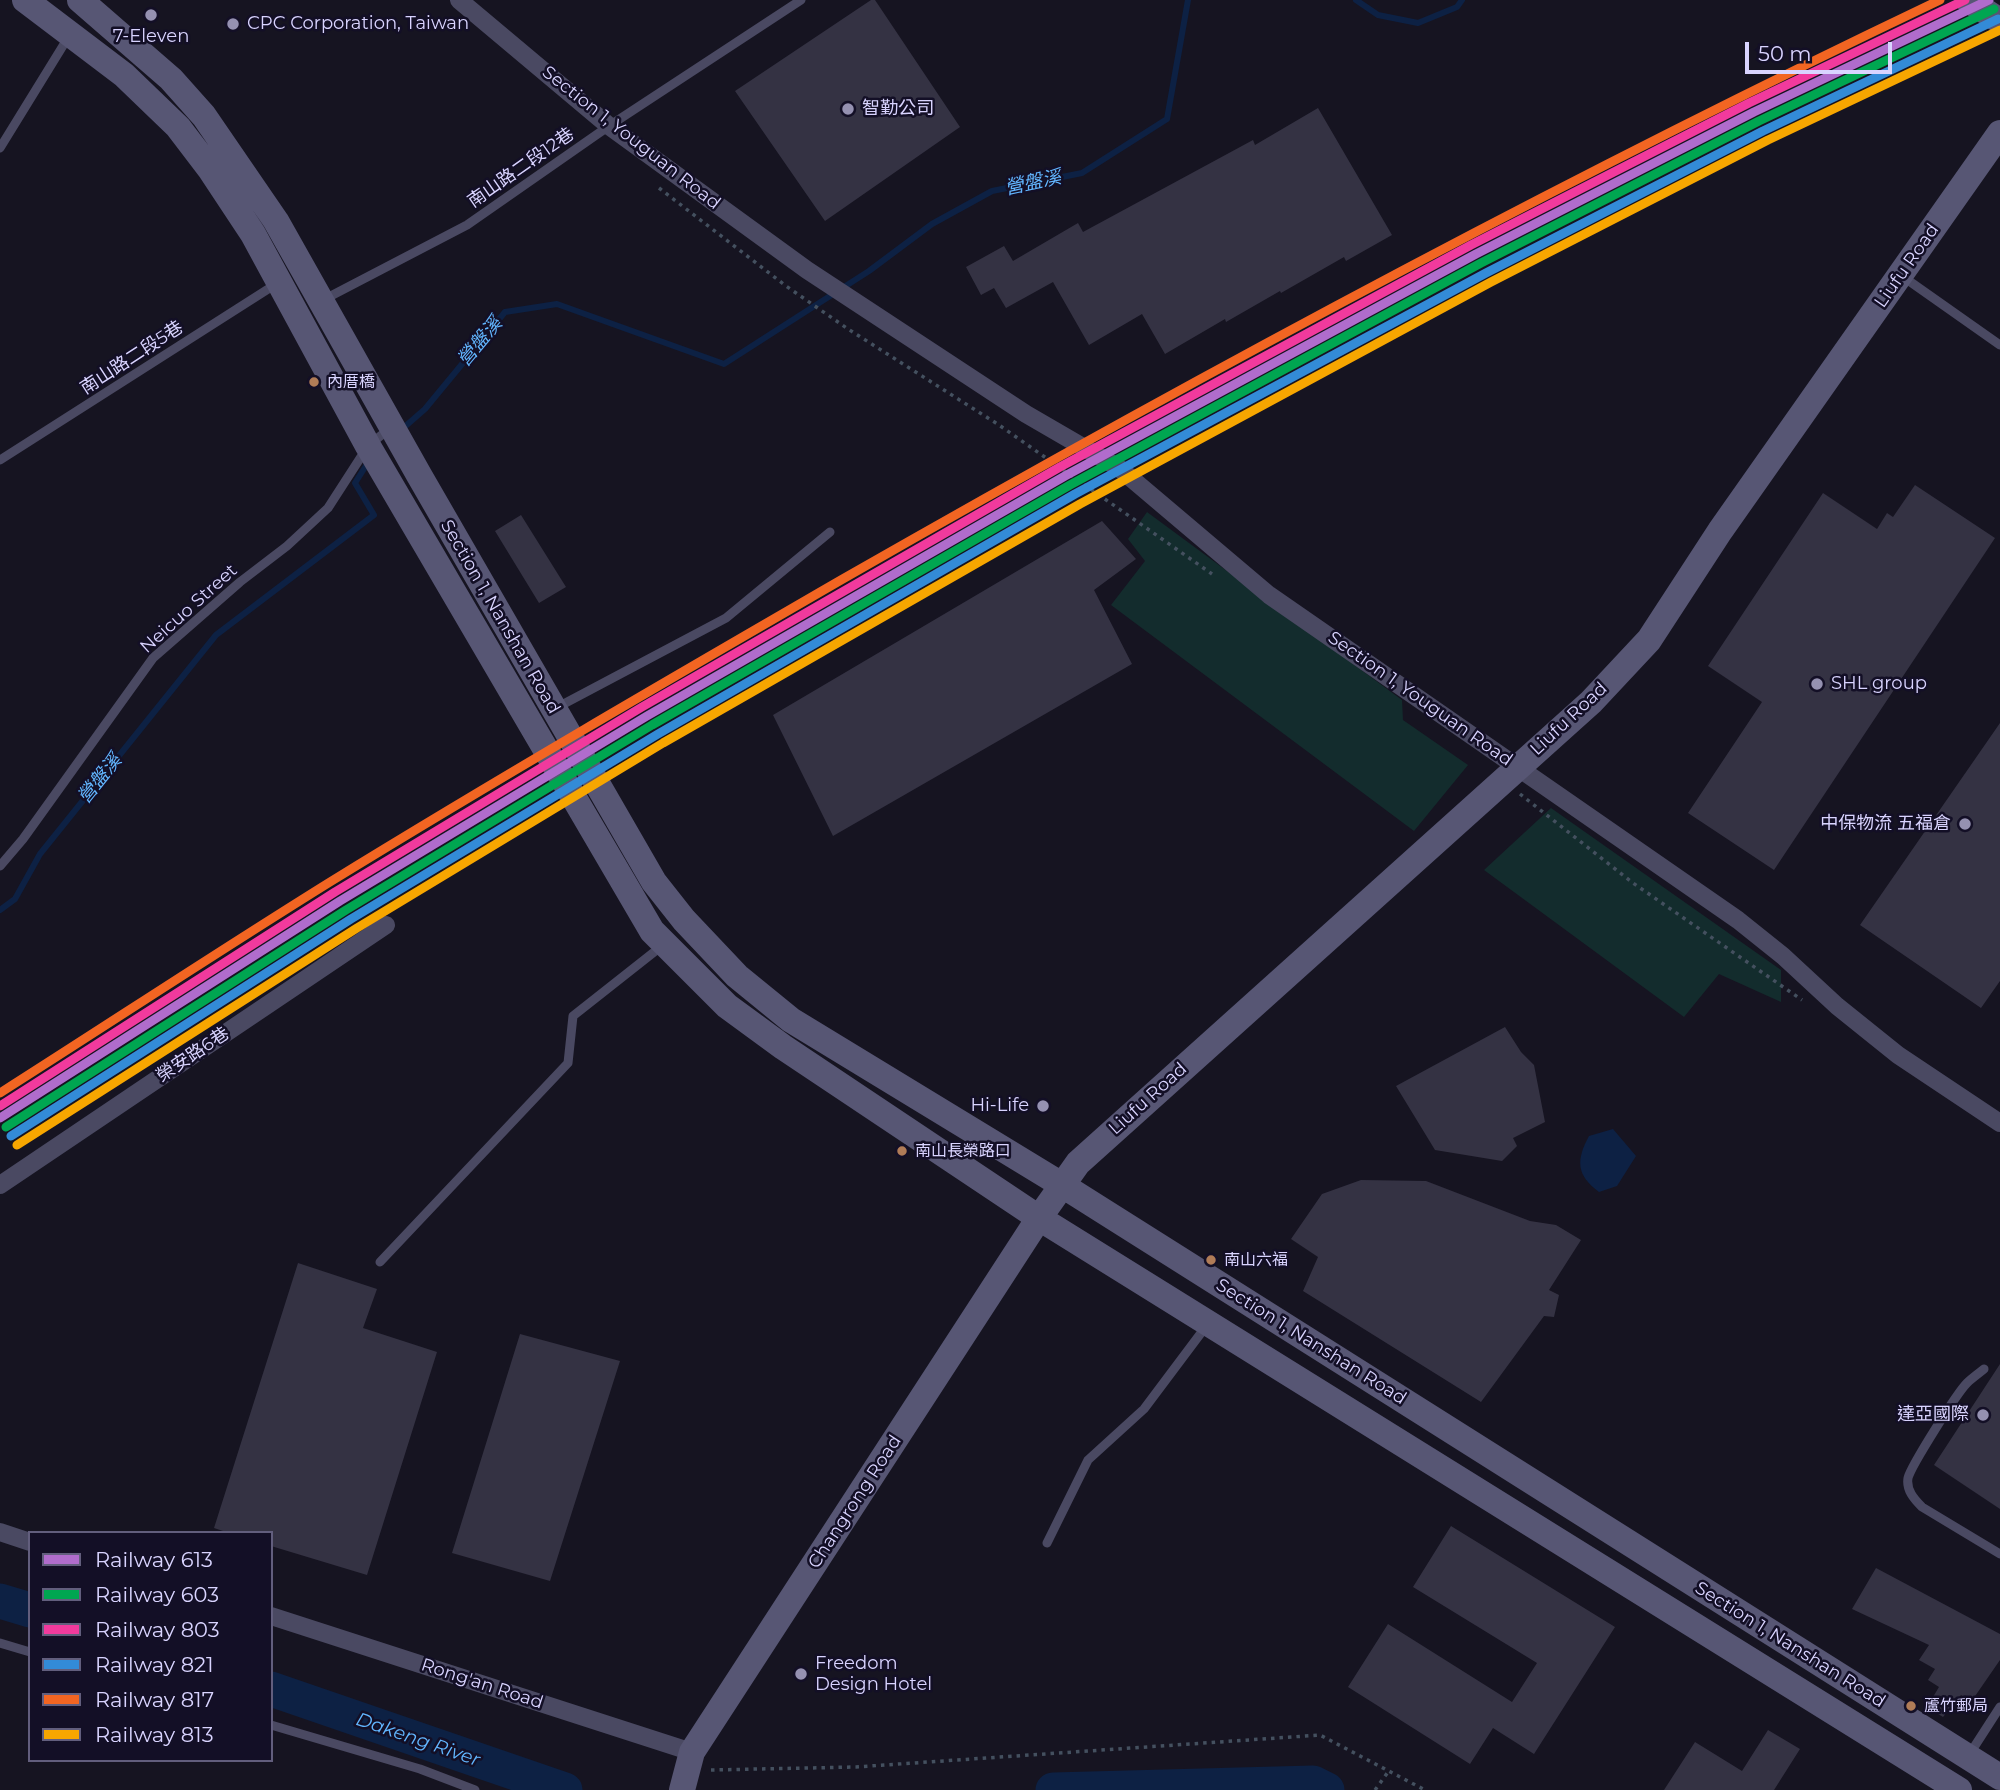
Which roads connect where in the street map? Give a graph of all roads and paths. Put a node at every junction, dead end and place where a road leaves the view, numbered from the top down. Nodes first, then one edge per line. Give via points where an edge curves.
1 (25, 0) edge
2 (80, 0) edge
3 (459, 0) edge
4 (801, 0) edge
5 (1968, 0) edge
6 (2000, 22) edge
7 (70, 34) junction
8 (609, 126) junction
9 (2000, 133) edge
10 (0, 148) edge
11 (1900, 275) junction
12 (786, 286) dead end
13 (298, 290) junction
14 (2000, 345) edge
15 (393, 429) junction
16 (369, 448) junction
17 (0, 460) edge
18 (830, 532) dead end
19 (1217, 577) dead end
20 (553, 710) junction
21 (1510, 774) junction
22 (0, 866) edge
23 (386, 925) dead end
24 (665, 943) junction
25 (1802, 1000) dead end
26 (2000, 1123) edge
27 (0, 1185) edge
28 (1062, 1185) junction
29 (1039, 1218) junction
30 (380, 1262) dead end
31 (1208, 1323) junction
32 (1984, 1369) dead end
33 (0, 1532) edge
34 (28, 1541) edge
35 (1047, 1543) dead end
36 (2000, 1553) edge
37 (273, 1617) edge
38 (0, 1643) edge
39 (28, 1651) edge
40 (2000, 1707) edge
41 (273, 1726) edge
42 (1968, 1757) junction
43 (687, 1771) edge
44 (1389, 1771) junction
45 (2000, 1777) edge
46 (1957, 1789) edge
47 (475, 1790) edge
48 (1375, 1790) edge
49 (1425, 1790) edge

1 - 7 street
2 - 13 street via 171,79 204,116 276,221
3 - 8 street, Section 1, Youguan Road
4 - 8 lane, 南山路二段12巷
5 - 6 street
7 - 10 lane
7 - 13 street via 124,75 178,127
8 - 13 lane, 南山路二段12巷 via 467,225
8 - 21 street, Section 1, Youguan Road via 866,311 1118,468 1269,595
9 - 11 street, Liufu Road
11 - 14 lane
11 - 21 street, Liufu Road via 1720,531 1650,640 1591,702
12 - 19 path via 999,425
13 - 15 street
13 - 16 street
13 - 17 lane, 南山路二段5巷
15 - 16 lane, Neicuo Street
15 - 20 street, Section 1, Nanshan Road
16 - 22 lane, Neicuo Street via 328,508 153,658
16 - 24 street, Section 1, Nanshan Road via 652,931
18 - 20 lane via 726,618
20 - 28 street, Section 1, Nanshan Road via 654,882 737,975 792,1020
21 - 25 path via 1633,883
21 - 26 street, Section 1, Youguan Road via 1738,920 1898,1055
21 - 28 street, Liufu Road via 1078,1163
23 - 27 street, 榮安路6巷
24 - 29 street, Section 1, Nanshan Road via 727,1006
24 - 30 lane via 573,1016 568,1063
28 - 29 street, Liufu Road
28 - 42 street, Section 1, Nanshan Road
29 - 31 street, Section 1, Nanshan Road
29 - 43 street, Changrong Road
31 - 35 lane via 1143,1409 1088,1460
31 - 46 street, Section 1, Nanshan Road
32 - 36 lane via 1966,1384 1919,1458 1909,1488 1922,1507
33 - 34 street
37 - 43 street, Rong'an Road
38 - 39 lane
40 - 42 lane
41 - 47 lane
42 - 45 street, Section 1, Nanshan Road
42 - 46 street
43 - 44 path via 856,1767 1321,1735
44 - 48 path
44 - 49 path

